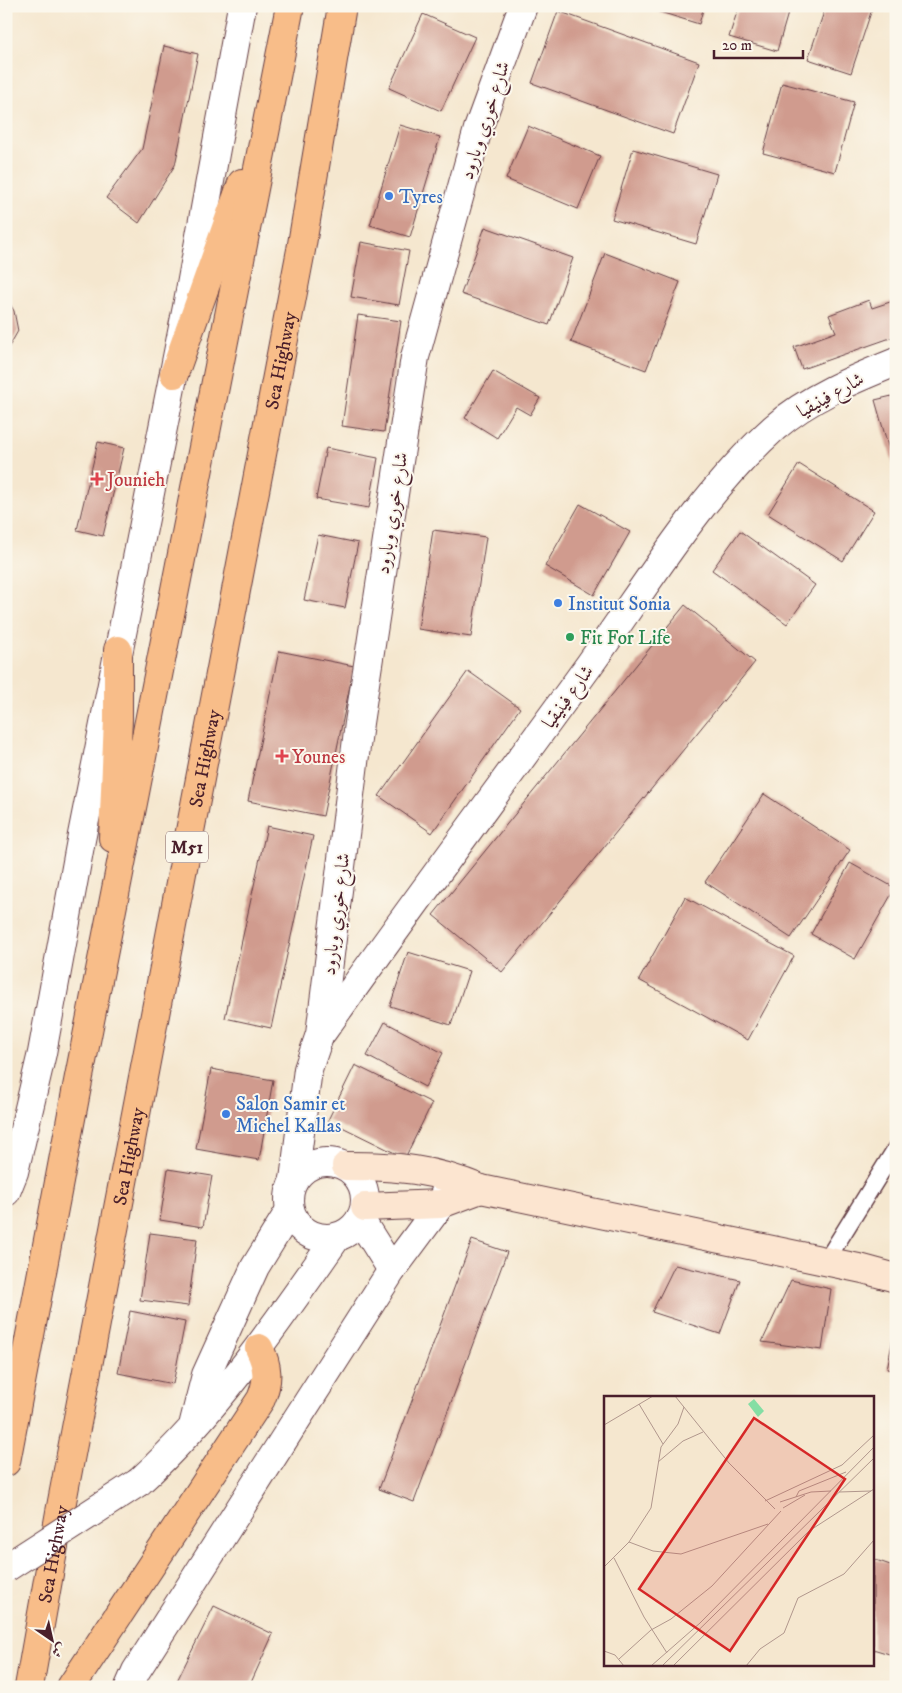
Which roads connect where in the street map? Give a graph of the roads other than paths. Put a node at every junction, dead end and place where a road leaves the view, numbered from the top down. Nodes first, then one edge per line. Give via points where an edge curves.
1 (242, 6) edge
2 (290, 6) edge
3 (342, 6) edge
4 (523, 6) edge
5 (270, 107) junction
6 (896, 362) edge
7 (174, 374) junction
8 (118, 650) junction
9 (116, 890) junction
10 (320, 1034) junction
11 (302, 1113) junction
12 (896, 1148) edge
13 (339, 1164) junction
14 (451, 1176) junction
15 (294, 1180) junction
16 (481, 1189) junction
17 (6, 1192) edge
18 (441, 1204) junction
19 (290, 1210) junction
20 (363, 1213) junction
21 (338, 1237) junction
22 (826, 1262) junction
23 (392, 1270) junction
24 (896, 1278) edge
25 (259, 1348) junction
26 (193, 1426) junction
27 (6, 1462) edge
28 (6, 1568) edge
29 (29, 1687) edge
30 (71, 1687) edge
31 (129, 1687) edge

1 - 7 street
2 - 5 highway
3 - 29 highway, Sea Highway / M51 via 301,250
4 - 10 street, شارع خوري وبارود via 478,129 415,357 359,723
5 - 7 highway
5 - 9 highway
6 - 10 street, شارع فينيقيا via 854,379 807,404 775,428 720,485 665,554 609,638
7 - 8 street
8 - 9 highway via 112,828
8 - 17 street via 42,1053 14,1172
9 - 27 highway
10 - 11 street via 308,1069
11 - 13 street
11 - 15 street
12 - 22 lane
13 - 14 main road via 394,1166
13 - 15 street via 318,1163 304,1169
13 - 20 street via 358,1177 365,1191
14 - 16 main road
14 - 18 street
15 - 19 street via 289,1194
16 - 18 main road
16 - 22 main road
18 - 20 main road
18 - 23 street
19 - 21 street via 297,1224 308,1234 322,1238
19 - 26 street via 255,1267 206,1375
20 - 21 street via 350,1230
20 - 23 street
21 - 25 street
22 - 24 main road
23 - 31 street via 230,1522
25 - 26 street
25 - 30 highway via 266,1362 267,1375 261,1399
26 - 28 street, bridge via 173,1451 139,1482

